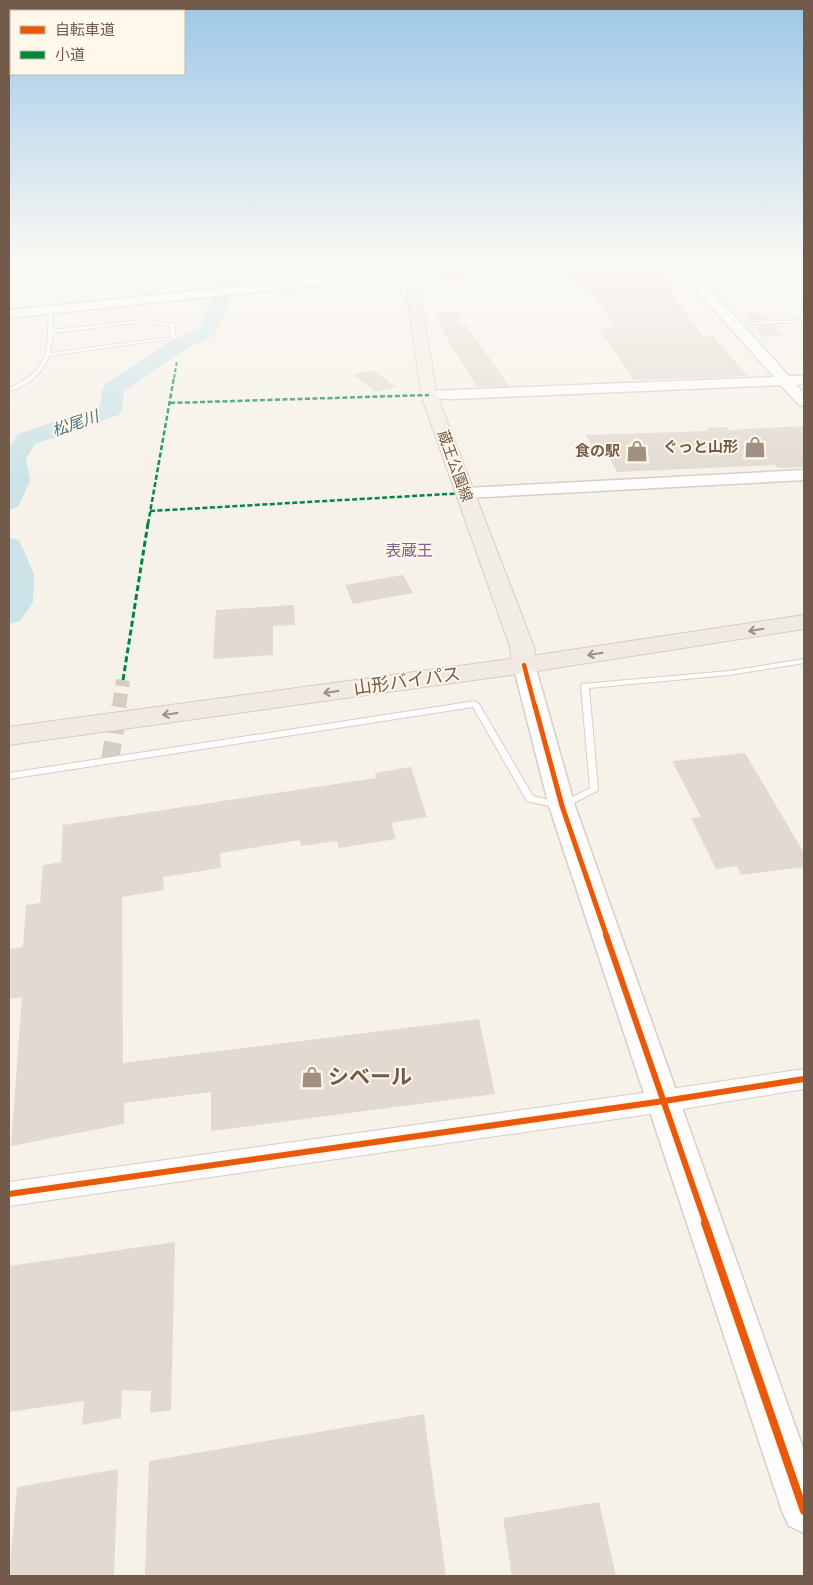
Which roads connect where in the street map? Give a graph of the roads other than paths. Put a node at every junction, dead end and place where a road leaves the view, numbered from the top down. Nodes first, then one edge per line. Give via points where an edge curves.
1 (50, 336) edge
2 (174, 336) edge
3 (421, 336) edge
4 (744, 336) edge
5 (47, 354) junction
6 (804, 380) edge
7 (784, 381) junction
8 (9, 390) edge
9 (429, 395) junction
10 (804, 402) edge
11 (804, 476) edge
12 (466, 493) junction
13 (804, 606) edge
14 (804, 622) edge
15 (523, 656) junction
16 (804, 661) edge
17 (9, 718) edge
18 (9, 736) edge
19 (9, 776) edge
20 (562, 806) junction
21 (804, 1079) edge
22 (664, 1101) junction
23 (9, 1194) edge
24 (804, 1511) edge

1 - 5 lane
2 - 5 lane
3 - 9 main road, 蔵王公園線
4 - 7 street
5 - 8 lane via 43,368 31,380
6 - 7 street
7 - 9 street
7 - 10 street
9 - 12 main road, 蔵王公園線
11 - 12 street
12 - 15 main road, 蔵王公園線
13 - 15 highway, 山形バイパス
14 -> 15 highway, 山形バイパス
15 - 17 highway, 山形バイパス
15 -> 18 highway, 山形バイパス
15 - 20 street
16 - 20 lane via 729,673 585,686 594,789
19 - 20 lane via 475,704 530,799
20 - 22 street
21 - 22 street
22 - 23 street
22 - 24 street

